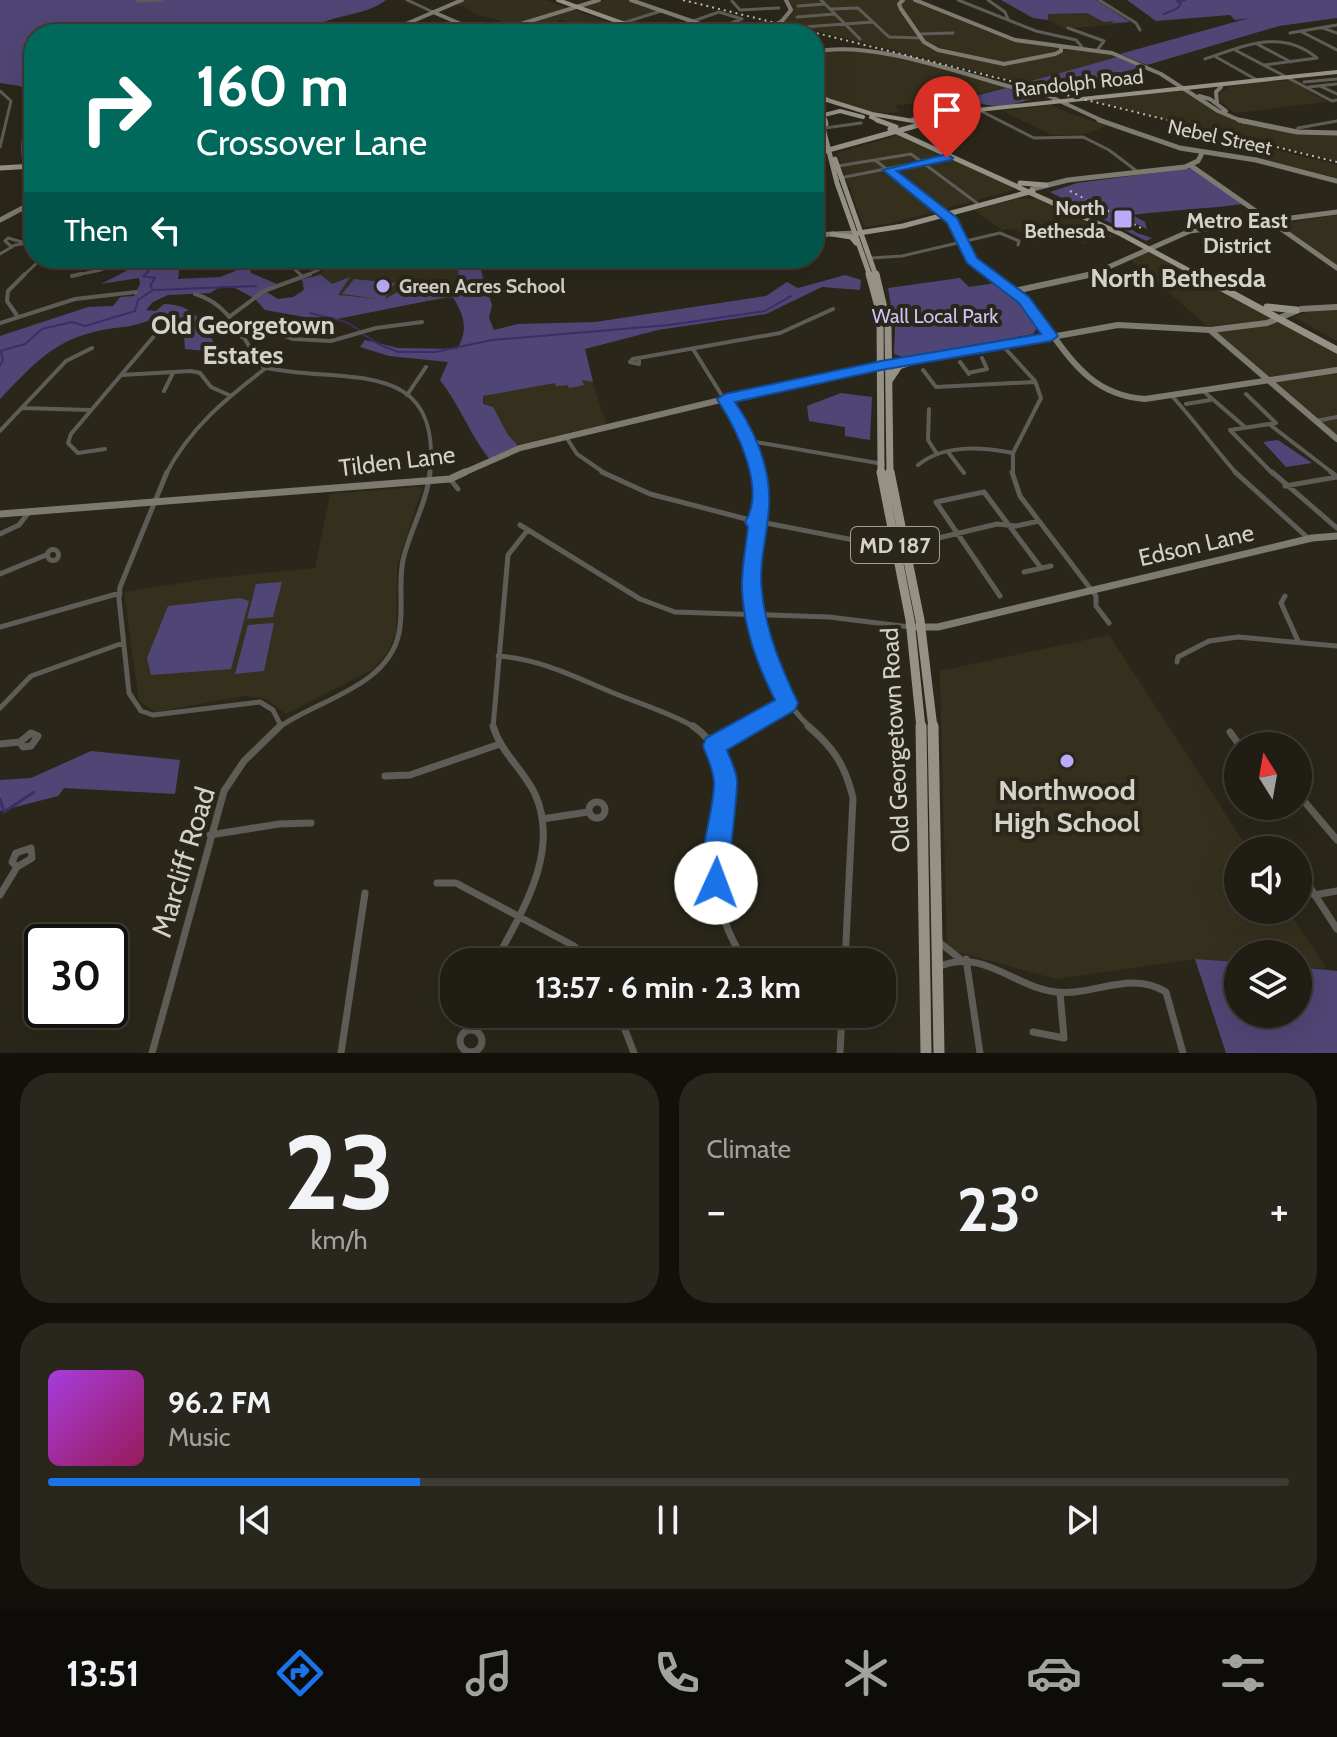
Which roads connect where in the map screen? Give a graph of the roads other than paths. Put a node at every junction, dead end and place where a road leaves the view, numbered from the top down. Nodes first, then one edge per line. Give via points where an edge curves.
1 (162, 0) edge
2 (407, 0) edge
3 (462, 0) edge
4 (551, 0) edge
5 (558, 0) edge
6 (599, 0) edge
7 (631, 0) edge
8 (742, 0) edge
9 (784, 0) edge
10 (821, 0) edge
11 (903, 0) edge
12 (917, 0) edge
13 (958, 0) edge
14 (988, 0) edge
15 (1099, 0) edge
16 (139, 1) edge
17 (732, 1) edge
18 (826, 4) junction
19 (798, 6) dead end
20 (575, 8) junction
21 (779, 8) dead end
22 (831, 9) junction
23 (661, 11) junction
24 (433, 12) junction
25 (835, 14) junction
26 (797, 17) dead end
27 (1008, 20) junction
28 (692, 21) junction
29 (874, 22) junction
30 (410, 24) edge
31 (463, 24) edge
32 (521, 24) edge
33 (621, 24) joint
34 (683, 24) edge
35 (701, 24) edge
36 (729, 24) edge
37 (777, 24) edge
38 (846, 25) junction
39 (1337, 25) edge
40 (824, 26) edge
41 (1068, 28) dead end
42 (1322, 28) junction
43 (1140, 30) dead end
44 (1300, 31) junction
45 (953, 33) dead end
46 (1290, 33) dead end
47 (1337, 33) edge
48 (920, 36) junction
49 (860, 39) dead end
50 (1256, 44) junction
51 (1061, 46) junction
52 (1082, 47) junction
53 (1098, 49) junction
54 (824, 50) edge
55 (1235, 50) junction
56 (1337, 50) edge
57 (1215, 56) junction
58 (1205, 59) dead end
59 (1292, 62) junction
60 (1264, 65) junction
61 (1337, 72) edge
62 (1288, 77) junction
63 (1255, 81) junction
64 (1337, 82) edge
65 (1176, 84) junction
66 (1263, 84) dead end
67 (1224, 85) junction
68 (1305, 85) junction
69 (1192, 86) junction
70 (1319, 86) junction
71 (1183, 88) junction
72 (1213, 88) junction
73 (0, 91) edge
74 (1337, 94) edge
75 (824, 99) edge
76 (1210, 99) junction
77 (827, 100) junction
78 (1334, 100) edge
79 (824, 101) edge
80 (1056, 101) junction
81 (1217, 103) junction
82 (979, 110) junction
83 (1229, 115) junction
84 (863, 119) junction
85 (1337, 121) edge
86 (924, 124) junction
87 (1263, 126) junction
88 (825, 128) junction
89 (1297, 132) junction
90 (1337, 133) edge
91 (824, 136) edge
92 (827, 138) junction
93 (0, 147) edge
94 (831, 152) junction
95 (1200, 153) junction
96 (824, 154) edge
97 (949, 154) junction
98 (874, 159) junction
99 (924, 163) junction
100 (1191, 165) junction
101 (838, 166) junction
102 (24, 168) edge
103 (1173, 168) junction
104 (0, 169) edge
105 (888, 170) junction
106 (1138, 172) junction
107 (839, 177) junction
108 (1005, 180) junction
109 (1337, 181) edge
110 (1020, 183) junction
111 (1047, 186) junction
112 (1031, 190) junction
113 (1007, 197) junction
114 (1049, 198) junction
115 (977, 203) junction
116 (24, 207) edge
117 (1337, 212) edge
118 (943, 214) junction
119 (0, 220) edge
120 (1270, 220) junction
121 (857, 231) junction
122 (824, 233) edge
123 (824, 234) edge
124 (832, 234) junction
125 (962, 242) junction
126 (23, 243) joint
127 (1018, 245) dead end
128 (12, 247) junction
129 (1153, 248) junction
130 (860, 249) junction
131 (0, 254) edge
132 (871, 258) junction
133 (32, 268) edge
134 (104, 268) edge
135 (296, 268) edge
136 (323, 268) edge
137 (1337, 268) edge
138 (72, 276) dead end
139 (302, 276) junction
140 (1014, 291) junction
141 (136, 292) dead end
142 (195, 294) dead end
143 (1267, 307) junction
144 (1337, 307) edge
145 (833, 309) dead end
146 (1296, 310) junction
147 (18, 317) junction
148 (229, 317) junction
149 (1281, 317) junction
150 (422, 322) dead end
151 (0, 323) edge
152 (1211, 330) junction
153 (155, 335) dead end
154 (1051, 336) junction
155 (242, 337) junction
156 (1337, 344) edge
157 (1002, 345) junction
158 (92, 348) dead end
159 (693, 349) junction
160 (1337, 350) edge
161 (982, 358) dead end
162 (639, 360) dead end
163 (916, 360) junction
164 (960, 362) dead end
165 (885, 365) junction
166 (426, 367) dead end
167 (266, 368) junction
168 (923, 370) dead end
169 (1336, 370) edge
170 (173, 372) junction
171 (968, 373) junction
172 (121, 375) junction
173 (1269, 380) junction
174 (974, 381) junction
175 (1035, 381) junction
176 (888, 386) junction
177 (1202, 390) junction
178 (164, 391) dead end
179 (1246, 394) dead end
180 (229, 395) junction
181 (407, 395) junction
182 (1171, 395) junction
183 (725, 399) junction
184 (1211, 399) junction
185 (1186, 404) dead end
186 (22, 408) junction
187 (929, 409) dead end
188 (91, 410) junction
189 (1337, 417) edge
190 (1316, 421) junction
191 (1268, 424) junction
192 (1246, 428) junction
193 (0, 431) edge
194 (566, 437) junction
195 (1337, 439) edge
196 (751, 442) junction
197 (105, 449) dead end
198 (948, 452) junction
199 (1013, 453) junction
200 (937, 454) junction
201 (884, 464) junction
202 (918, 465) dead end
203 (964, 473) dead end
204 (1337, 477) edge
205 (450, 479) junction
206 (429, 482) junction
207 (1285, 486) junction
208 (458, 489) dead end
209 (155, 502) junction
210 (30, 512) junction
211 (0, 514) edge
212 (1039, 521) junction
213 (758, 522) junction
214 (520, 525) dead end
215 (1009, 525) junction
216 (1337, 528) edge
217 (527, 531) junction
218 (958, 533) junction
219 (0, 534) edge
220 (1337, 538) edge
221 (1309, 539) junction
222 (930, 540) dead end
223 (896, 549) junction
224 (46, 555) dead end
225 (1051, 566) dead end
226 (1041, 568) junction
227 (1024, 572) dead end
228 (0, 574) edge
229 (1092, 590) junction
230 (120, 593) junction
231 (1000, 596) dead end
232 (1285, 596) dead end
233 (755, 615) junction
234 (1109, 623) dead end
235 (0, 627) edge
236 (916, 627) junction
237 (1298, 641) junction
238 (123, 642) junction
239 (1337, 646) edge
240 (498, 656) junction
241 (1177, 662) dead end
242 (788, 703) junction
243 (0, 708) edge
244 (280, 724) junction
245 (20, 742) dead end
246 (0, 744) edge
247 (497, 745) junction
248 (714, 746) junction
249 (385, 776) dead end
250 (1312, 811) edge
251 (589, 812) dead end
252 (542, 819) junction
253 (311, 823) dead end
254 (210, 835) junction
255 (1337, 840) edge
256 (17, 867) dead end
257 (437, 883) dead end
258 (1337, 891) edge
259 (1312, 892) edge
260 (365, 893) dead end
261 (0, 895) edge
262 (1314, 895) junction
263 (520, 917) junction
264 (1337, 929) edge
265 (938, 940) junction
266 (503, 948) edge
267 (576, 948) edge
268 (737, 948) edge
269 (846, 948) edge
270 (963, 959) junction
271 (938, 968) junction
272 (1060, 993) junction
273 (624, 1028) edge
274 (841, 1028) edge
275 (1033, 1032) dead end
276 (152, 1053) edge
277 (341, 1053) edge
278 (634, 1053) edge
279 (840, 1053) edge
280 (926, 1053) edge
281 (939, 1053) edge
282 (980, 1053) edge
283 (1183, 1053) edge

1 - 16 street
2 - 24 street
3 - 24 street
4 - 20 main road
5 - 20 main road
6 - 20 street
7 - 23 street
8 - 17 street
9 - 37 street, bridge via 791,10
10 - 18 street
11 - 48 street via 899,6
12 - 51 street via 1021,42
13 - 27 street
14 - 27 street
15 - 43 street
17 - 21 street via 740,10
18 - 19 street
18 - 22 street
20 - 32 street
20 - 33 main road
22 - 25 street
22 - 29 street via 854,8
23 - 28 street
23 - 33 street
24 - 30 street
24 - 31 street
25 - 26 street
25 - 38 street
27 - 52 street via 1076,40
28 - 34 street
28 - 35 street
28 - 36 street via 719,12 742,19
29 - 38 street
29 - 48 street via 893,39
38 - 40 street
38 - 49 street
39 - 42 street
41 - 53 street via 1104,41
42 - 44 street
42 - 47 street
44 - 46 street
44 - 56 street
45 - 48 street
48 - 51 street via 935,49 1004,64 1056,54
50 - 55 street
50 - 59 street
50 - 59 street via 1280,39 1317,58
51 - 52 street
52 - 53 street
53 - 65 street
54 - 80 street, Nebel Street via 861,48
55 - 57 street
55 - 60 street
57 - 58 street
57 - 63 street
59 - 60 street
60 - 62 street
61 - 62 main road, Randolph Road
62 - 63 main road, Randolph Road
62 - 68 street
63 - 66 main road
63 - 67 main road, Randolph Road
64 - 68 street
64 - 70 street
65 - 69 main road
65 - 71 street
67 - 69 main road, Randolph Road
67 - 72 main road, Randolph Road
67 - 81 street via 1215,96
68 - 70 street
68 - 78 street
69 - 71 main road, Randolph Road
70 - 74 street
71 - 72 main road, Randolph Road
71 - 76 street
71 - 80 main road, Randolph Road
71 - 83 street
72 - 76 street
73 - 93 street via 11,101
75 - 77 main road
76 - 81 street
76 - 83 street
77 - 84 main road
77 - 86 main road
79 - 84 main road
80 - 82 main road, Randolph Road
80 - 95 street, Nebel Street
81 - 87 street
82 - 86 main road, Randolph Road
82 - 106 street via 1034,138 1083,137
83 - 87 street
84 - 88 street
84 - 88 main road via 844,111 829,112 824,115
84 - 97 main road, bridge
85 - 89 street
86 - 94 main road, Randolph Road
86 - 97 main road
87 - 89 street
88 - 92 main road, MD 187
89 - 90 street
91 - 92 main road
92 - 94 main road, MD 187
94 - 96 main road, Randolph Road
94 - 101 main road, MD 187
94 - 107 main road, MD 187
95 - 100 street
95 - 103 street
95 - 109 street, Nebel Street via 1256,160
97 - 99 street
97 - 108 main road
97 - 110 main road
98 - 99 street via 909,153
98 - 101 street
98 - 105 street
99 - 105 street
99 - 115 street
100 - 103 street
100 - 120 street
101 - 107 main road, MD 187
102 - 104 main road
103 - 106 street
105 - 107 street
105 - 118 street
106 - 111 street
107 - 121 main road, MD 187
108 - 112 main road
108 - 113 main road via 1015,188
110 - 111 main road
110 - 112 main road
111 - 112 street
111 - 114 main road
112 - 113 main road
112 - 114 main road
113 - 114 main road
113 - 115 main road
113 - 118 main road
114 - 129 main road
115 - 118 main road
116 - 119 street
117 - 120 street
118 - 121 main road
118 - 125 street
120 - 129 street
120 - 137 street
121 - 122 street
121 - 124 street
121 - 130 main road, Old Georgetown Road / MD 187
121 - 132 main road, Old Georgetown Road / MD 187
123 - 124 street
124 - 130 main road via 851,237
125 - 127 street via 1002,233
125 - 132 street
125 - 140 street via 972,260
126 - 128 street
126 - 128 street via 8,238
128 - 131 street
129 - 140 street via 1123,265
129 - 143 main road
129 - 149 main road
130 - 165 main road, Old Georgetown Road / MD 187 via 878,302
132 - 165 main road, Old Georgetown Road / MD 187 via 886,313
133 - 147 street via 8,291 7,301
134 - 138 street
135 - 139 street
136 - 139 street
139 - 148 street via 265,291
140 - 154 street
141 - 147 street via 75,299
142 - 148 street via 214,300
143 - 146 main road
143 - 149 main road
144 - 146 street
145 - 159 street via 780,333
146 - 149 street, Tilden Lane
147 - 151 street
148 - 155 street
149 - 152 street, Tilden Lane
149 - 156 main road
149 - 160 main road
150 - 155 street via 331,341 272,332
152 - 154 street, Tilden Lane via 1132,324
152 - 173 street
153 - 172 street
154 - 157 street, Tilden Lane
154 - 182 street via 1107,393 1132,400
155 - 167 street
157 - 163 street, Tilden Lane
157 - 175 street
158 - 186 street via 66,361
159 - 162 street
159 - 183 street
161 - 171 street via 987,369
163 - 165 street, Tilden Lane
163 - 176 main road via 896,369
164 - 171 street
165 - 176 main road, Old Georgetown Road / MD 187
165 - 183 street, Tilden Lane
165 - 201 main road, Old Georgetown Road / MD 187
166 - 181 street
167 - 180 street
167 - 181 street via 369,377
168 - 174 street via 936,387
169 - 173 street
170 - 172 street
170 - 178 street
170 - 180 street via 200,373 211,387
171 - 174 street
172 - 188 street
173 - 177 street
173 - 190 street
174 - 175 street
175 - 199 street via 1040,403
176 - 201 main road, Old Georgetown Road / MD 187
177 - 182 street
177 - 184 street
179 - 191 street via 1276,423
180 - 209 street via 186,439
181 - 206 street, Marcliff Road via 428,417
182 - 221 street via 1241,479
183 - 194 street, Tilden Lane
183 - 196 street
184 - 185 street
184 - 192 street
186 - 188 street
186 - 193 street
187 - 200 street via 928,440
188 - 197 street via 68,443 78,453
189 - 190 street
190 - 195 street
191 - 192 street
191 - 204 street
192 - 207 street via 1230,430
194 - 205 street, Tilden Lane via 520,448
194 - 213 street via 579,458 613,476 684,506
196 - 201 street
196 - 213 street via 760,486
198 - 199 street via 980,447
198 - 200 street
198 - 203 street
199 - 212 street via 1014,482
200 - 202 street
201 - 223 main road, Old Georgetown Road / MD 187
201 - 236 main road, Old Georgetown Road / MD 187
204 - 207 street
205 - 206 street, Tilden Lane
205 - 208 street
206 - 209 street, Tilden Lane
206 - 244 street, Marcliff Road via 402,566 400,630 391,655 359,684
207 - 216 street
209 - 210 street, Tilden Lane
209 - 230 street
210 - 211 street, Tilden Lane
210 - 219 street
212 - 215 street
212 - 229 street
213 - 223 street
213 - 233 street via 752,570
214 - 217 street
215 - 218 street
215 - 218 street via 984,492 936,502
215 - 226 street
217 - 233 street via 651,605 687,614
217 - 240 street via 508,555
218 - 222 street
218 - 231 street
220 - 221 street, Edson Lane
221 - 229 street, Edson Lane
223 - 236 main road, Old Georgetown Road / MD 187
224 - 228 street
225 - 226 street
226 - 227 street
229 - 234 street
229 - 236 street, Edson Lane via 938,627
230 - 235 street
230 - 238 street
232 - 237 street via 1281,603
233 - 236 street
233 - 242 street via 772,674
236 - 265 main road, Old Georgetown Road / MD 187 via 934,739
236 - 280 main road, Old Georgetown Road / MD 187 via 923,752
237 - 239 street
237 - 241 street via 1221,638
238 - 243 street via 31,676
238 - 244 street via 129,693 141,711 170,715 260,702 273,710
240 - 247 street via 492,708
240 - 248 street via 543,661 693,726
242 - 248 street
242 - 269 street via 837,751 849,777 853,798
244 - 254 street, Marcliff Road via 236,768
245 - 246 street
247 - 249 street via 410,775
247 - 252 street via 532,787
248 - 268 street via 726,781 716,883
250 - 255 street
251 - 252 street
252 - 263 street via 537,883
253 - 254 street
254 - 276 street, Marcliff Road
256 - 261 street
257 - 263 street via 456,883
258 - 262 street
259 - 262 street
260 - 277 street
262 - 264 street
263 - 266 street
263 - 267 street
265 - 270 street
265 - 271 main road, Old Georgetown Road / MD 187
270 - 271 street
270 - 272 street
270 - 282 street
271 - 281 main road, Old Georgetown Road / MD 187
272 - 275 street via 1064,1038
272 - 283 street via 1130,983 1158,985 1166,992
273 - 278 street
274 - 279 street

